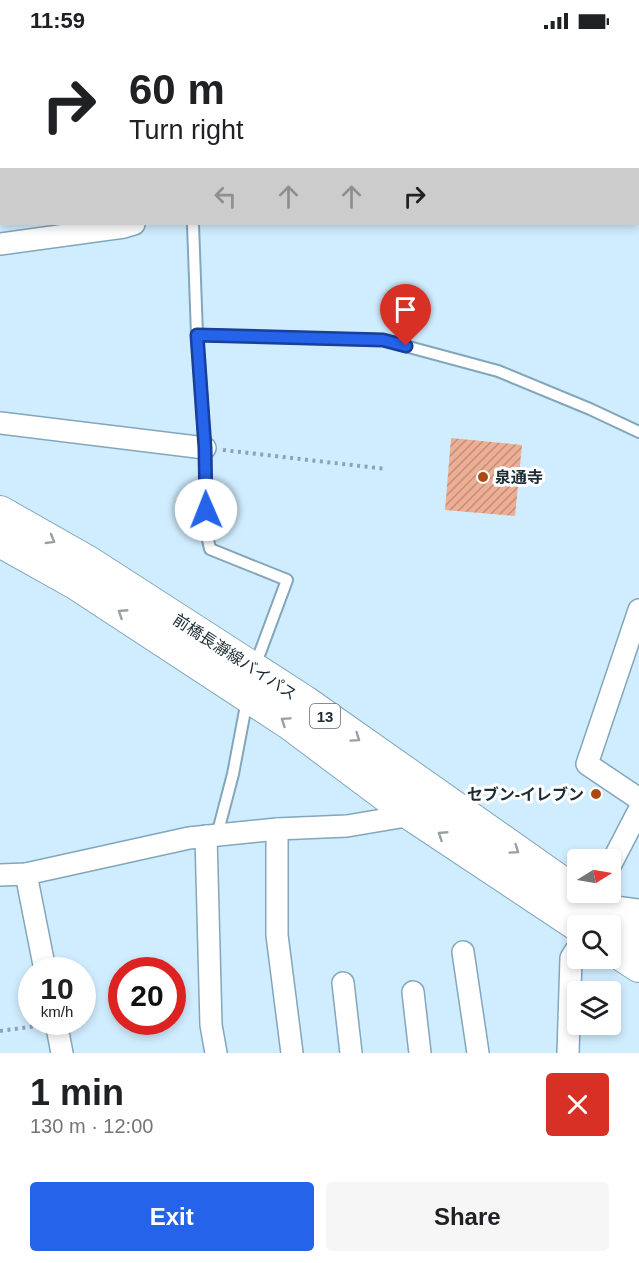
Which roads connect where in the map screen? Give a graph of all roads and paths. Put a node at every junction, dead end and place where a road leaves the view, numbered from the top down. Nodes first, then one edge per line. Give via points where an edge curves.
1 (131, 225) edge
2 (193, 225) edge
3 (0, 244) edge
4 (197, 335) junction
5 (0, 423) edge
6 (639, 432) edge
7 (205, 448) junction
8 (386, 470) dead end
9 (0, 512) edge
10 (0, 541) edge
11 (639, 610) edge
12 (251, 683) junction
13 (639, 799) edge
14 (639, 810) edge
15 (412, 815) junction
16 (277, 829) junction
17 (212, 836) junction
18 (619, 849) edge
19 (26, 874) junction
20 (0, 875) edge
21 (589, 907) edge
22 (639, 910) edge
23 (639, 937) edge
24 (463, 952) dead end
25 (621, 954) edge
26 (42, 957) edge
27 (639, 966) edge
28 (571, 969) edge
29 (343, 983) dead end
30 (413, 992) dead end
31 (18, 1028) edge
32 (0, 1031) edge
33 (58, 1035) edge
34 (62, 1053) edge
35 (216, 1053) edge
36 (291, 1053) edge
37 (351, 1053) edge
38 (420, 1053) edge
39 (478, 1053) edge
40 (568, 1053) edge

1 - 3 street
2 - 4 lane
4 - 6 lane via 383,340 498,371
4 - 7 lane
5 - 7 street
7 - 8 path
7 - 12 lane via 206,531 210,549 287,580
9 -> 12 main road, 前橋長瀞線バイパス / 13 via 88,562
12 -> 10 main road, 前橋長瀞線バイパス / 13
11 - 13 street via 587,764
15 -> 12 main road, 前橋長瀞線バイパス / 13 via 289,723
12 - 17 lane via 233,774
12 -> 21 main road, 前橋長瀞線バイパス / 13 via 305,702
14 - 18 street
15 - 16 street via 346,826
21 -> 15 main road, 前橋長瀞線バイパス / 13
16 - 17 street
16 - 36 street via 277,935
17 - 19 street
17 - 35 street via 211,1025
19 - 20 street
19 - 26 street
21 - 22 street
21 - 23 main road, 前橋長瀞線バイパス / 13
24 - 39 street
25 - 27 main road
28 - 40 street
29 - 37 street
30 - 38 street
31 - 32 path
33 - 34 street

